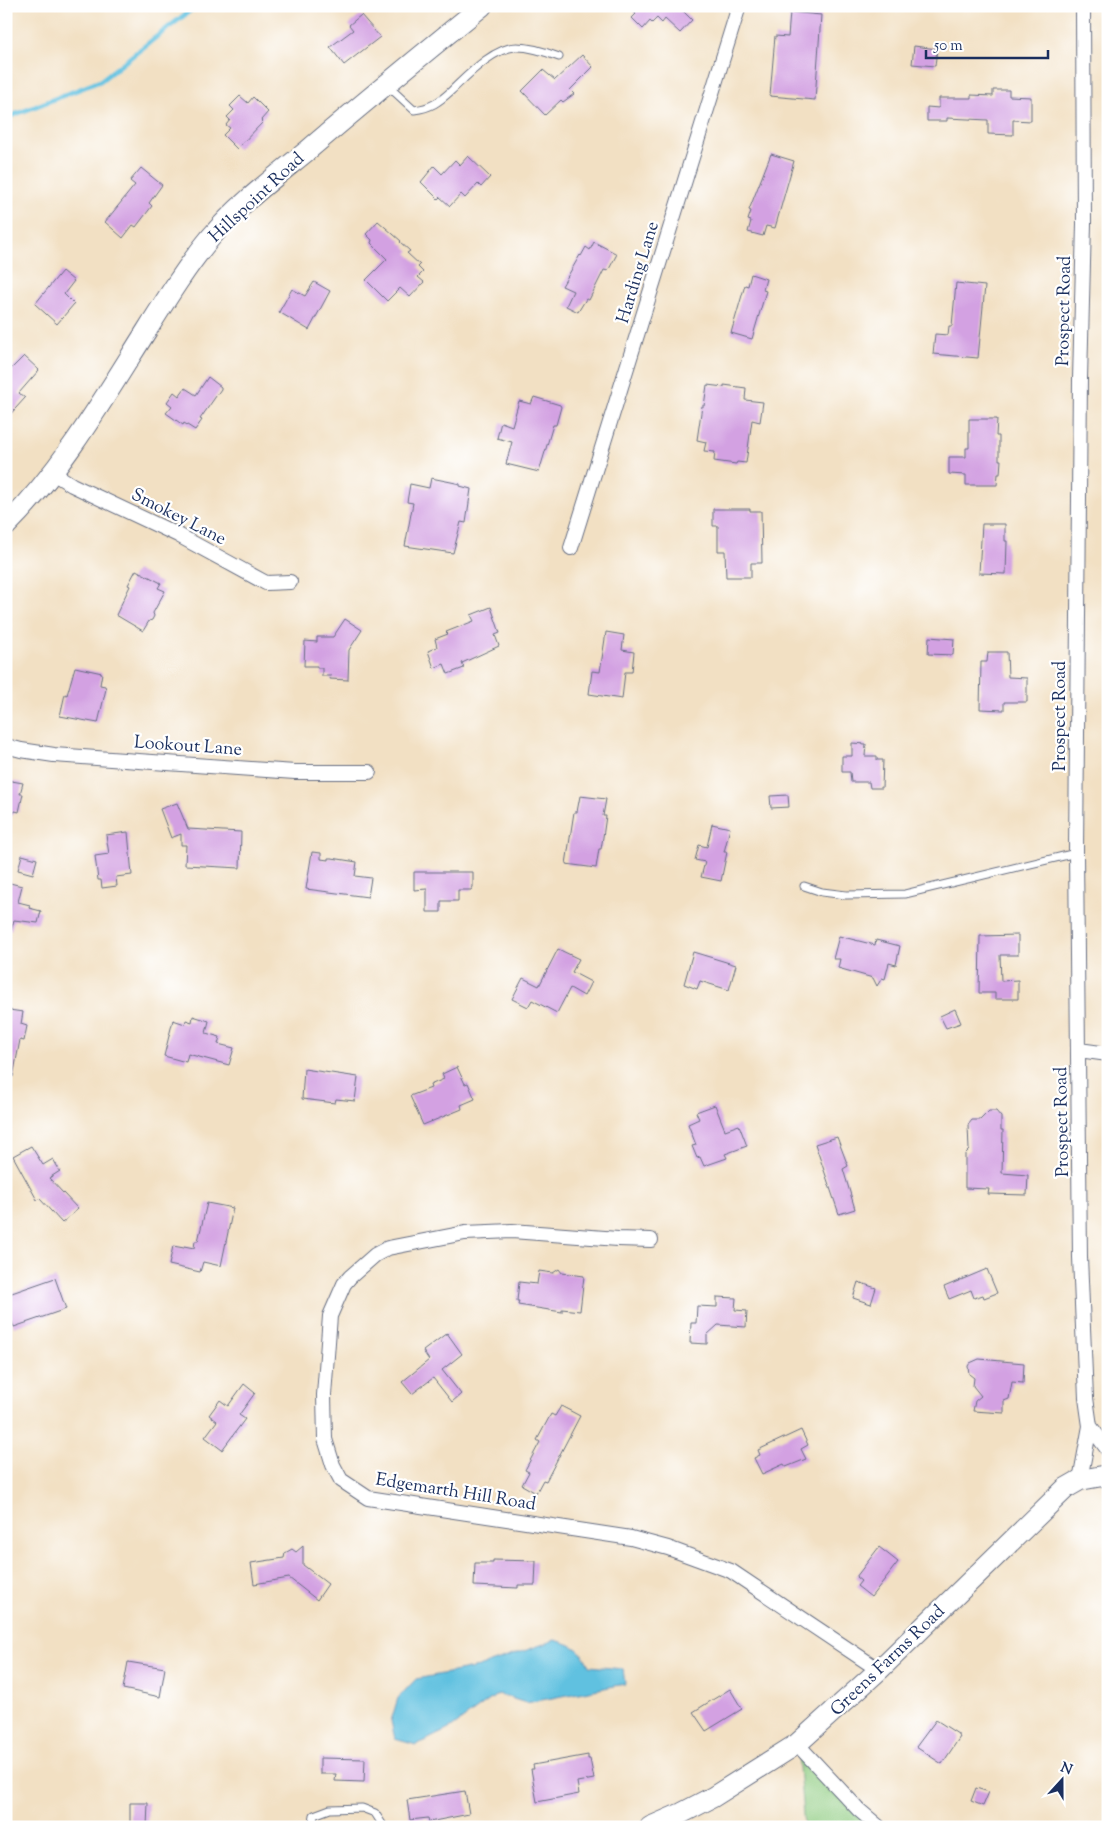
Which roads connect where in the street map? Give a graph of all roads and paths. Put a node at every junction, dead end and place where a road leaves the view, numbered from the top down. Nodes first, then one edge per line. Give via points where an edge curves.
1 (482, 6) edge
2 (739, 6) edge
3 (1083, 6) edge
4 (559, 57) dead end
5 (386, 84) junction
6 (53, 473) junction
7 (6, 526) edge
8 (571, 548) dead end
9 (290, 582) dead end
10 (6, 746) edge
11 (369, 772) dead end
12 (1076, 853) junction
13 (804, 886) dead end
14 (1079, 1050) junction
15 (1108, 1054) edge
16 (651, 1240) dead end
17 (1090, 1426) junction
18 (1108, 1450) edge
19 (1108, 1475) edge
20 (1080, 1480) junction
21 (879, 1670) junction
22 (797, 1744) junction
23 (312, 1827) edge
24 (384, 1827) edge
25 (650, 1827) edge
26 (878, 1827) edge

1 - 5 street, Hillspoint Road
2 - 8 street, Harding Lane
3 - 12 street, Prospect Road via 1084,224
4 - 5 lane via 516,47 499,51 436,105 423,109 414,110
5 - 6 street, Hillspoint Road via 248,200 211,237 177,283
6 - 7 street, Hillspoint Road
6 - 9 street, Smokey Lane via 266,583
10 - 11 street, Lookout Lane via 64,756 295,772
12 - 13 lane via 905,894 846,895
12 - 14 street, Prospect Road
14 - 15 street
14 - 17 street, Prospect Road via 1080,1257
16 - 21 street, Edgemarth Hill Road via 512,1231 465,1233 388,1248 375,1255 344,1284 330,1316 324,1395 325,1439 333,1465 341,1480 368,1498 631,1538 731,1571
17 - 18 street, Prospect Road
17 - 20 street, Prospect Road
19 - 20 street, Greens Farms Road
20 - 21 street, Greens Farms Road via 1055,1497
21 - 22 street, Greens Farms Road
22 - 25 street, Greens Farms Road via 713,1797
22 - 26 street
23 - 24 lane via 314,1815 330,1808 362,1808 375,1813

